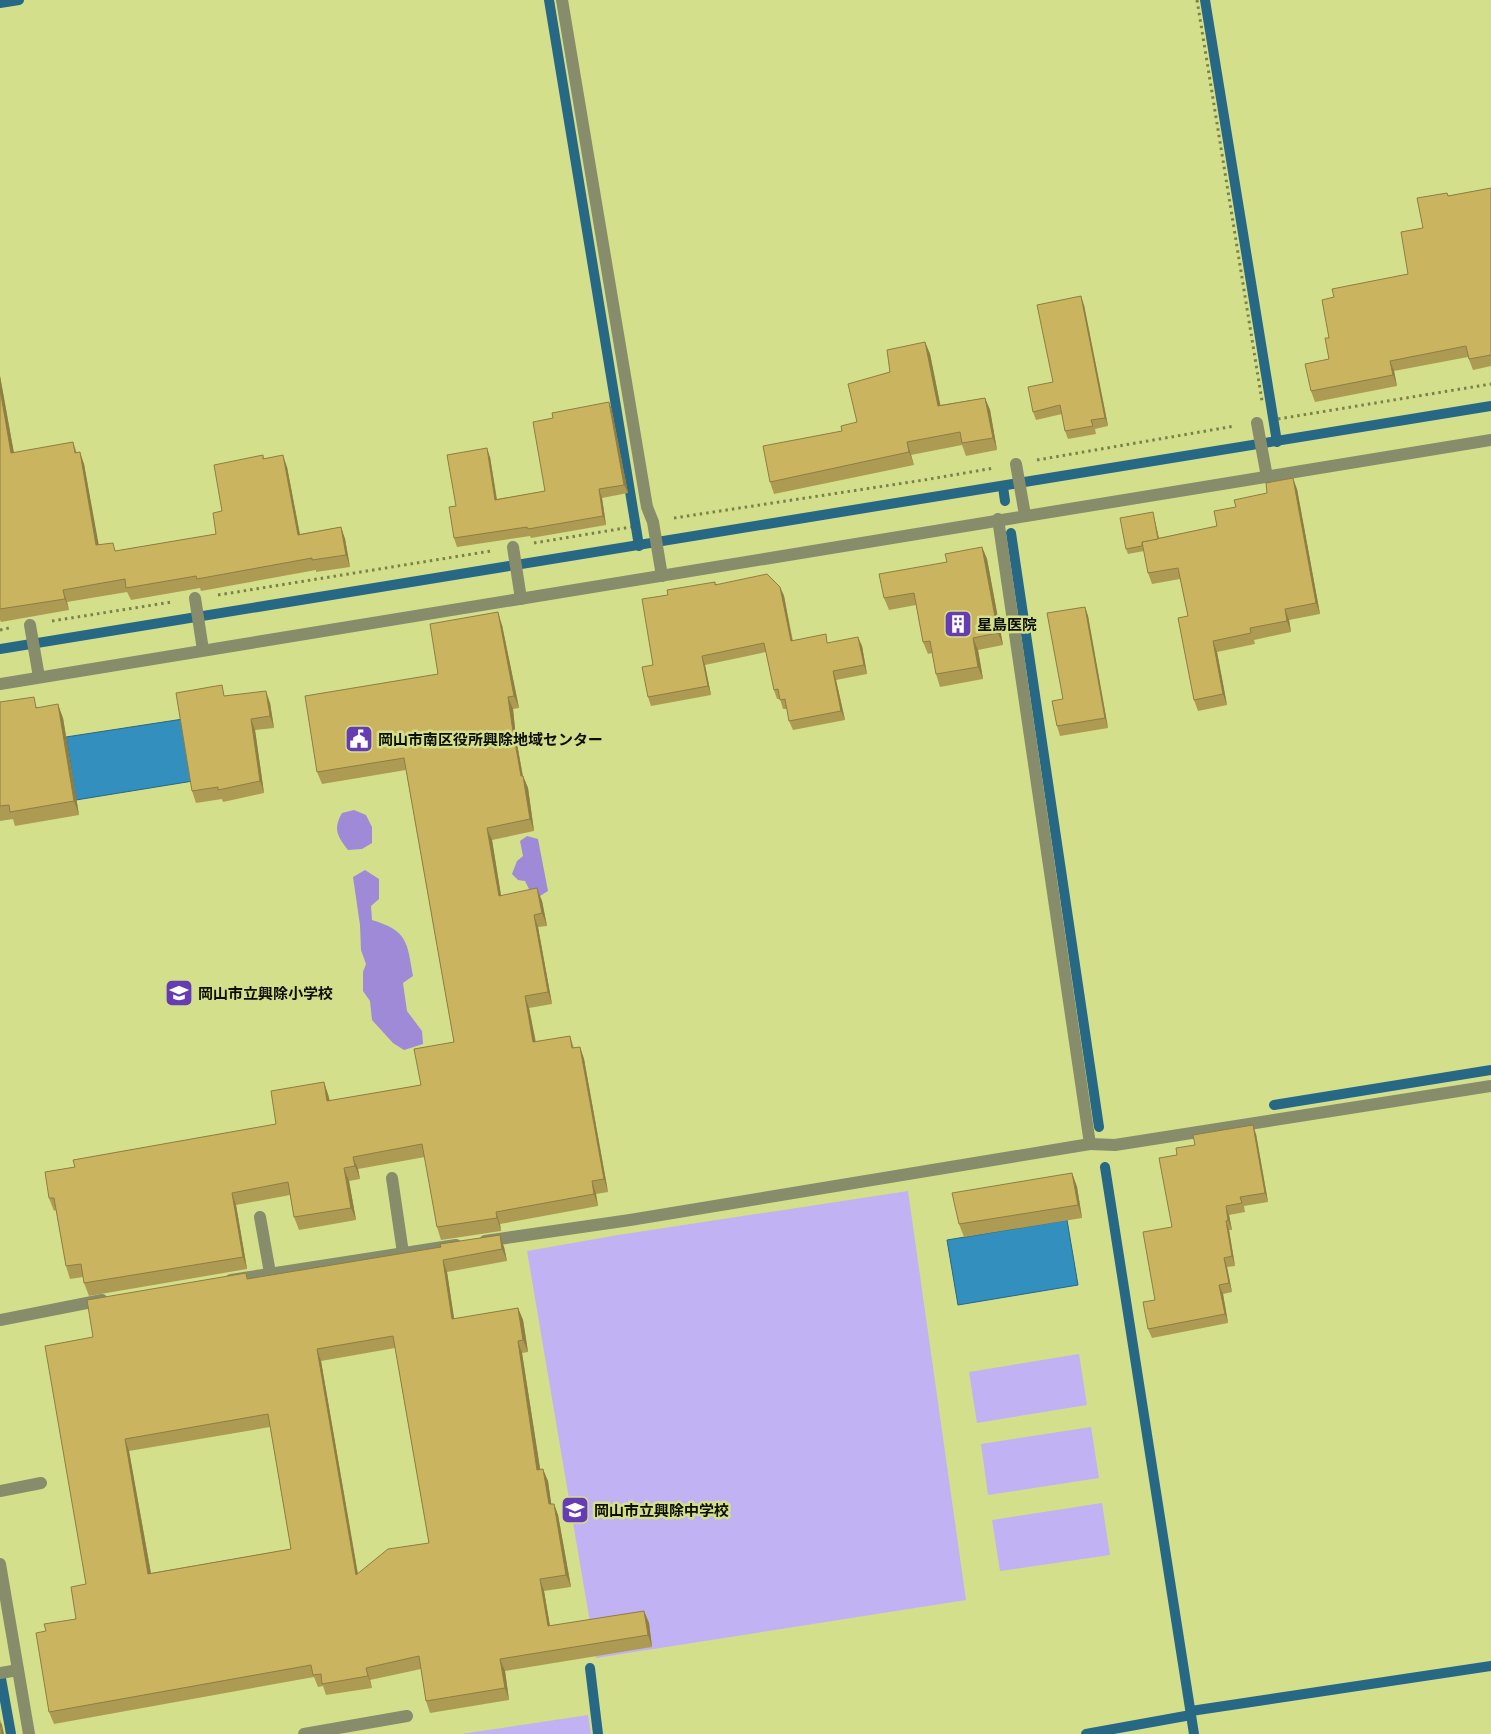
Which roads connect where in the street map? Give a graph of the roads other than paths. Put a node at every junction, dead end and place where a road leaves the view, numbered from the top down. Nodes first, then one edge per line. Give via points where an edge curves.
1 (562, 0) edge
2 (1258, 427) road end
3 (1491, 440) edge
4 (1017, 468) road end
5 (1267, 477) junction
6 (1025, 515) junction
7 (998, 519) junction
8 (513, 550) road end
9 (662, 576) junction
10 (521, 599) junction
11 (196, 602) road end
12 (30, 628) road end
13 (203, 650) junction
14 (39, 678) junction
15 (0, 684) edge
16 (1491, 1086) edge
17 (1090, 1144) junction
18 (392, 1178) dead end
19 (260, 1217) dead end
20 (403, 1253) junction
21 (270, 1273) junction
22 (222, 1281) edge
23 (116, 1298) edge
24 (0, 1320) edge
25 (41, 1483) dead end
26 (0, 1491) edge
27 (0, 1564) edge
28 (8, 1672) edge
29 (407, 1716) dead end
30 (29, 1734) edge
31 (304, 1734) edge

1 - 9 street via 647,508
2 - 5 street
3 - 5 street
4 - 6 street
5 - 6 street
6 - 7 street
7 - 9 street
7 - 17 street
8 - 10 street
9 - 10 street
10 - 13 street
11 - 13 street
12 - 14 street
13 - 14 street
14 - 15 street
16 - 17 street via 1115,1145
17 - 20 street via 630,1220
18 - 20 street
19 - 21 street
20 - 21 street
21 - 22 street
23 - 24 street
25 - 26 street
27 - 28 street
28 - 30 street
29 - 31 street

